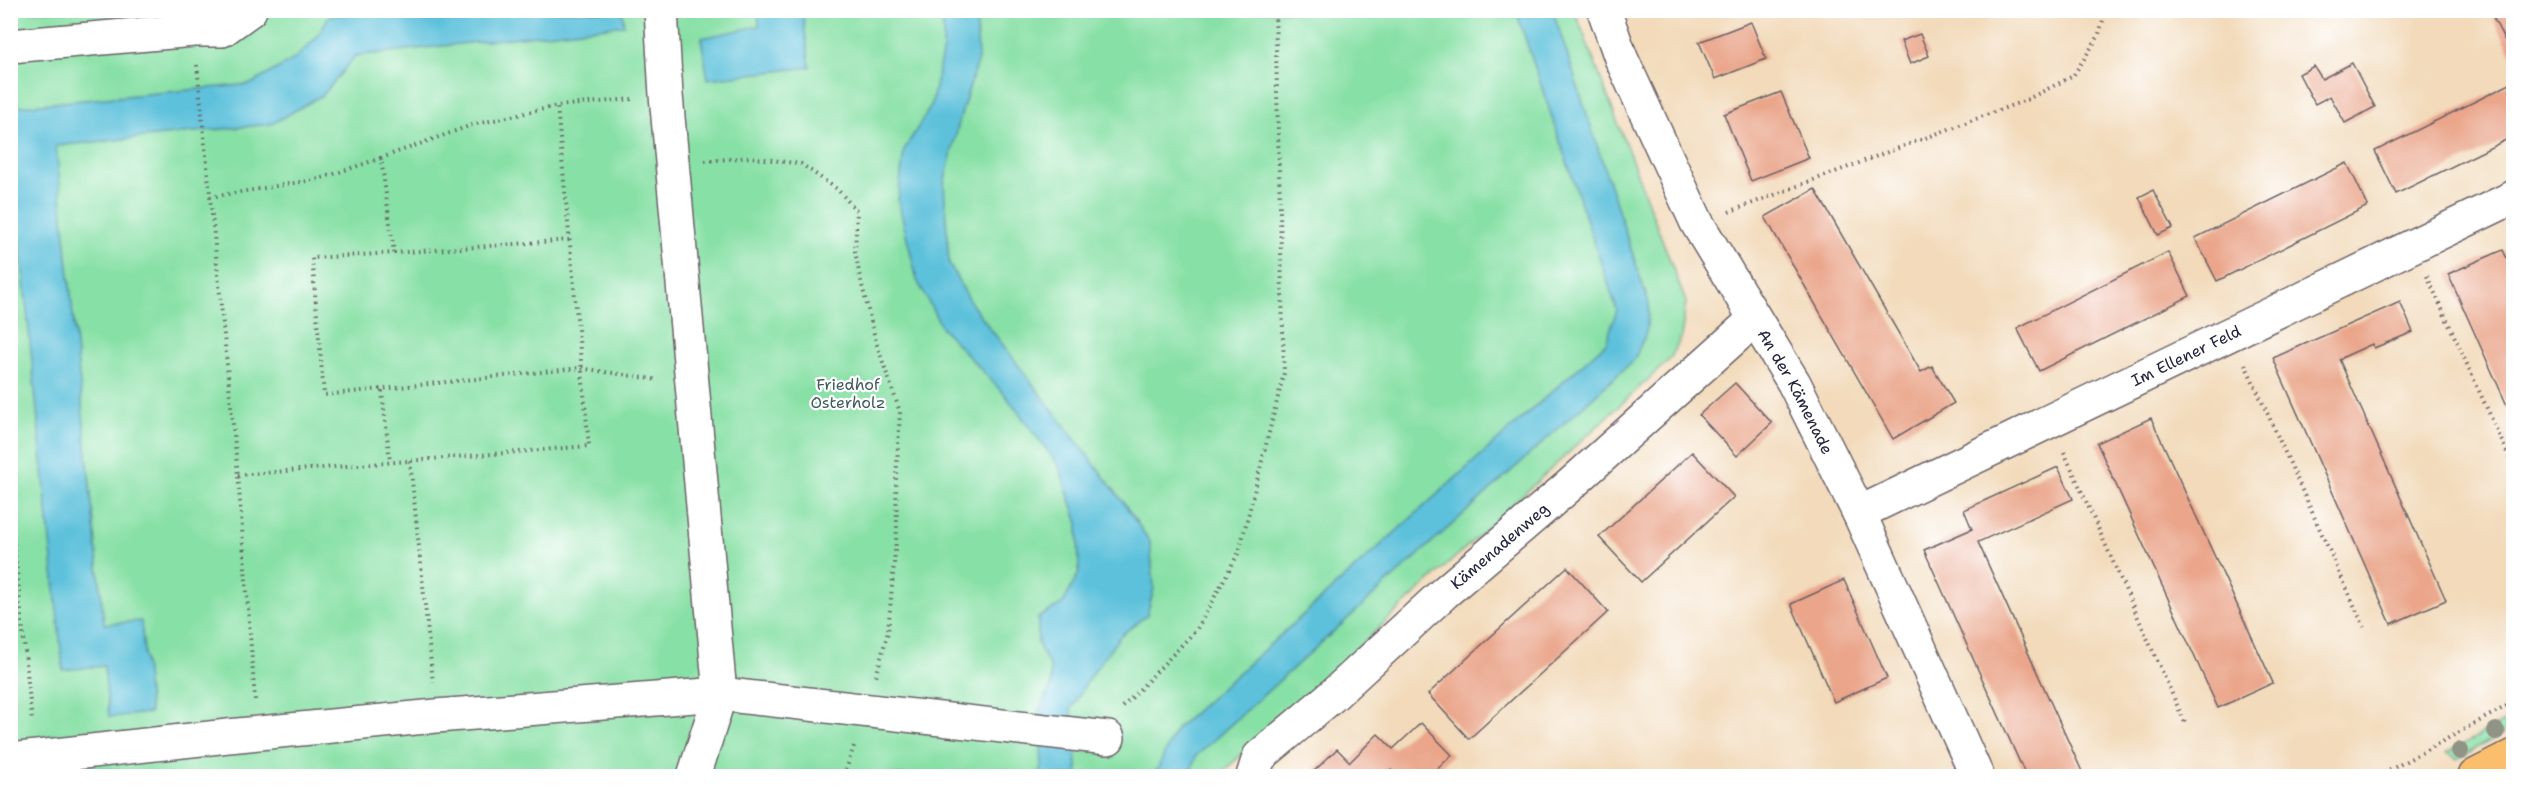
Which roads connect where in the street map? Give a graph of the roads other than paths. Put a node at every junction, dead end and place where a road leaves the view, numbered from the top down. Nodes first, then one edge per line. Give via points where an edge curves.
1 (250, 10) edge
2 (661, 10) edge
3 (1604, 10) edge
4 (10, 46) edge
5 (2514, 197) edge
6 (1754, 320) junction
7 (1859, 513) junction
8 (720, 694) junction
9 (1097, 736) road end
10 (2514, 756) edge
11 (23, 759) edge
12 (694, 777) edge
13 (1253, 777) edge
14 (1977, 777) edge
15 (2475, 777) edge

1 - 4 street via 222,30
2 - 8 street
3 - 6 street, An der Kämenade via 1621,58 1697,223
5 - 7 street, Im Ellener Feld
6 - 7 street, An der Kämenade via 1794,383
6 - 13 street, Kämenadenweg via 1259,758
7 - 14 street, An der Kämenade
8 - 9 street
8 - 11 street via 436,716
8 - 12 street
10 - 15 main road

